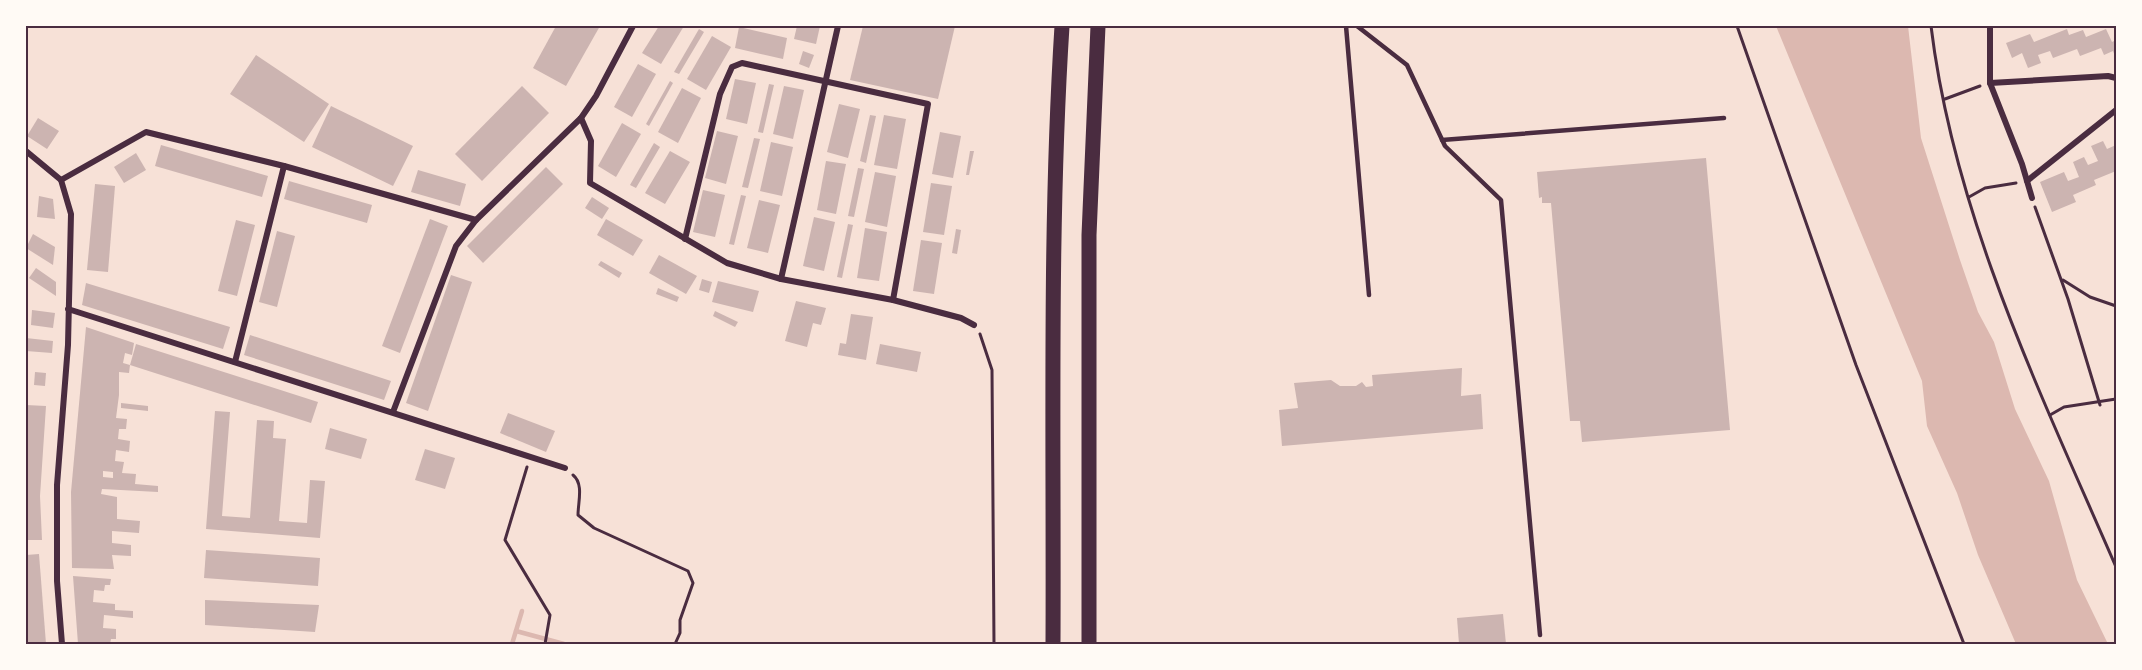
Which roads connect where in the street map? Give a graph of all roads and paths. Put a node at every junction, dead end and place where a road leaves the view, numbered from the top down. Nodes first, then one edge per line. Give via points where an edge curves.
1 (633, 26) edge
2 (838, 26) edge
3 (1062, 26) edge
4 (1098, 26) edge
5 (1346, 26) edge
6 (1357, 26) edge
7 (1737, 26) edge
8 (1931, 26) edge
9 (1990, 26) edge
10 (2116, 78) edge
11 (825, 82) junction
12 (1990, 82) junction
13 (1945, 99) junction
14 (2116, 110) edge
15 (581, 118) junction
16 (1724, 118) dead end
17 (1442, 140) junction
18 (26, 151) edge
19 (284, 166) junction
20 (61, 180) junction
21 (2027, 181) junction
22 (1969, 197) junction
23 (2031, 198) joint
24 (476, 220) junction
25 (685, 239) junction
26 (781, 279) junction
27 (2061, 279) junction
28 (1369, 295) dead end
29 (893, 300) junction
30 (2116, 306) edge
31 (68, 309) junction
32 (974, 325) joint
33 (235, 362) junction
34 (2116, 399) edge
35 (2100, 402) junction
36 (393, 412) junction
37 (2050, 415) junction
38 (531, 457) junction
39 (565, 468) joint
40 (2116, 567) edge
41 (1540, 635) dead end
42 (545, 644) edge
43 (62, 645) edge
44 (675, 645) edge
45 (994, 645) edge
46 (1053, 645) edge
47 (1089, 645) edge
48 (1964, 645) edge

1 - 15 street
2 - 11 street
3 - 46 main road via 1056,111
4 - 47 main road via 1089,235
5 - 28 lane
6 - 17 lane via 1407,65
7 - 48 path via 1856,365
8 - 13 path
9 - 12 street
10 - 12 street
11 - 25 street via 742,63 732,67 720,94
11 - 26 street
11 - 29 street via 928,104
12 - 13 path
12 - 21 street
13 - 22 path
14 - 21 street
15 - 24 street
15 - 25 street via 591,141 590,183
16 - 17 lane
17 - 41 lane via 1502,200
18 - 20 street
19 - 20 street via 146,132
19 - 24 street
19 - 33 street
20 - 31 street via 70,214
21 - 22 path via 1985,188
21 - 23 street
22 - 37 path
23 - 27 path
24 - 36 street via 456,246
25 - 26 street via 727,263
26 - 29 street
27 - 30 path via 2090,297
27 - 35 path
29 - 32 street
31 - 33 street
31 - 43 street via 57,485
32 - 45 path via 984,338 992,370
33 - 36 street
34 - 35 path
35 - 37 path via 2064,407
36 - 38 street
37 - 40 path
38 - 39 street
38 - 42 path via 505,540 550,615
39 - 44 path via 577,478 580,487 578,515 594,528 688,571 693,583

